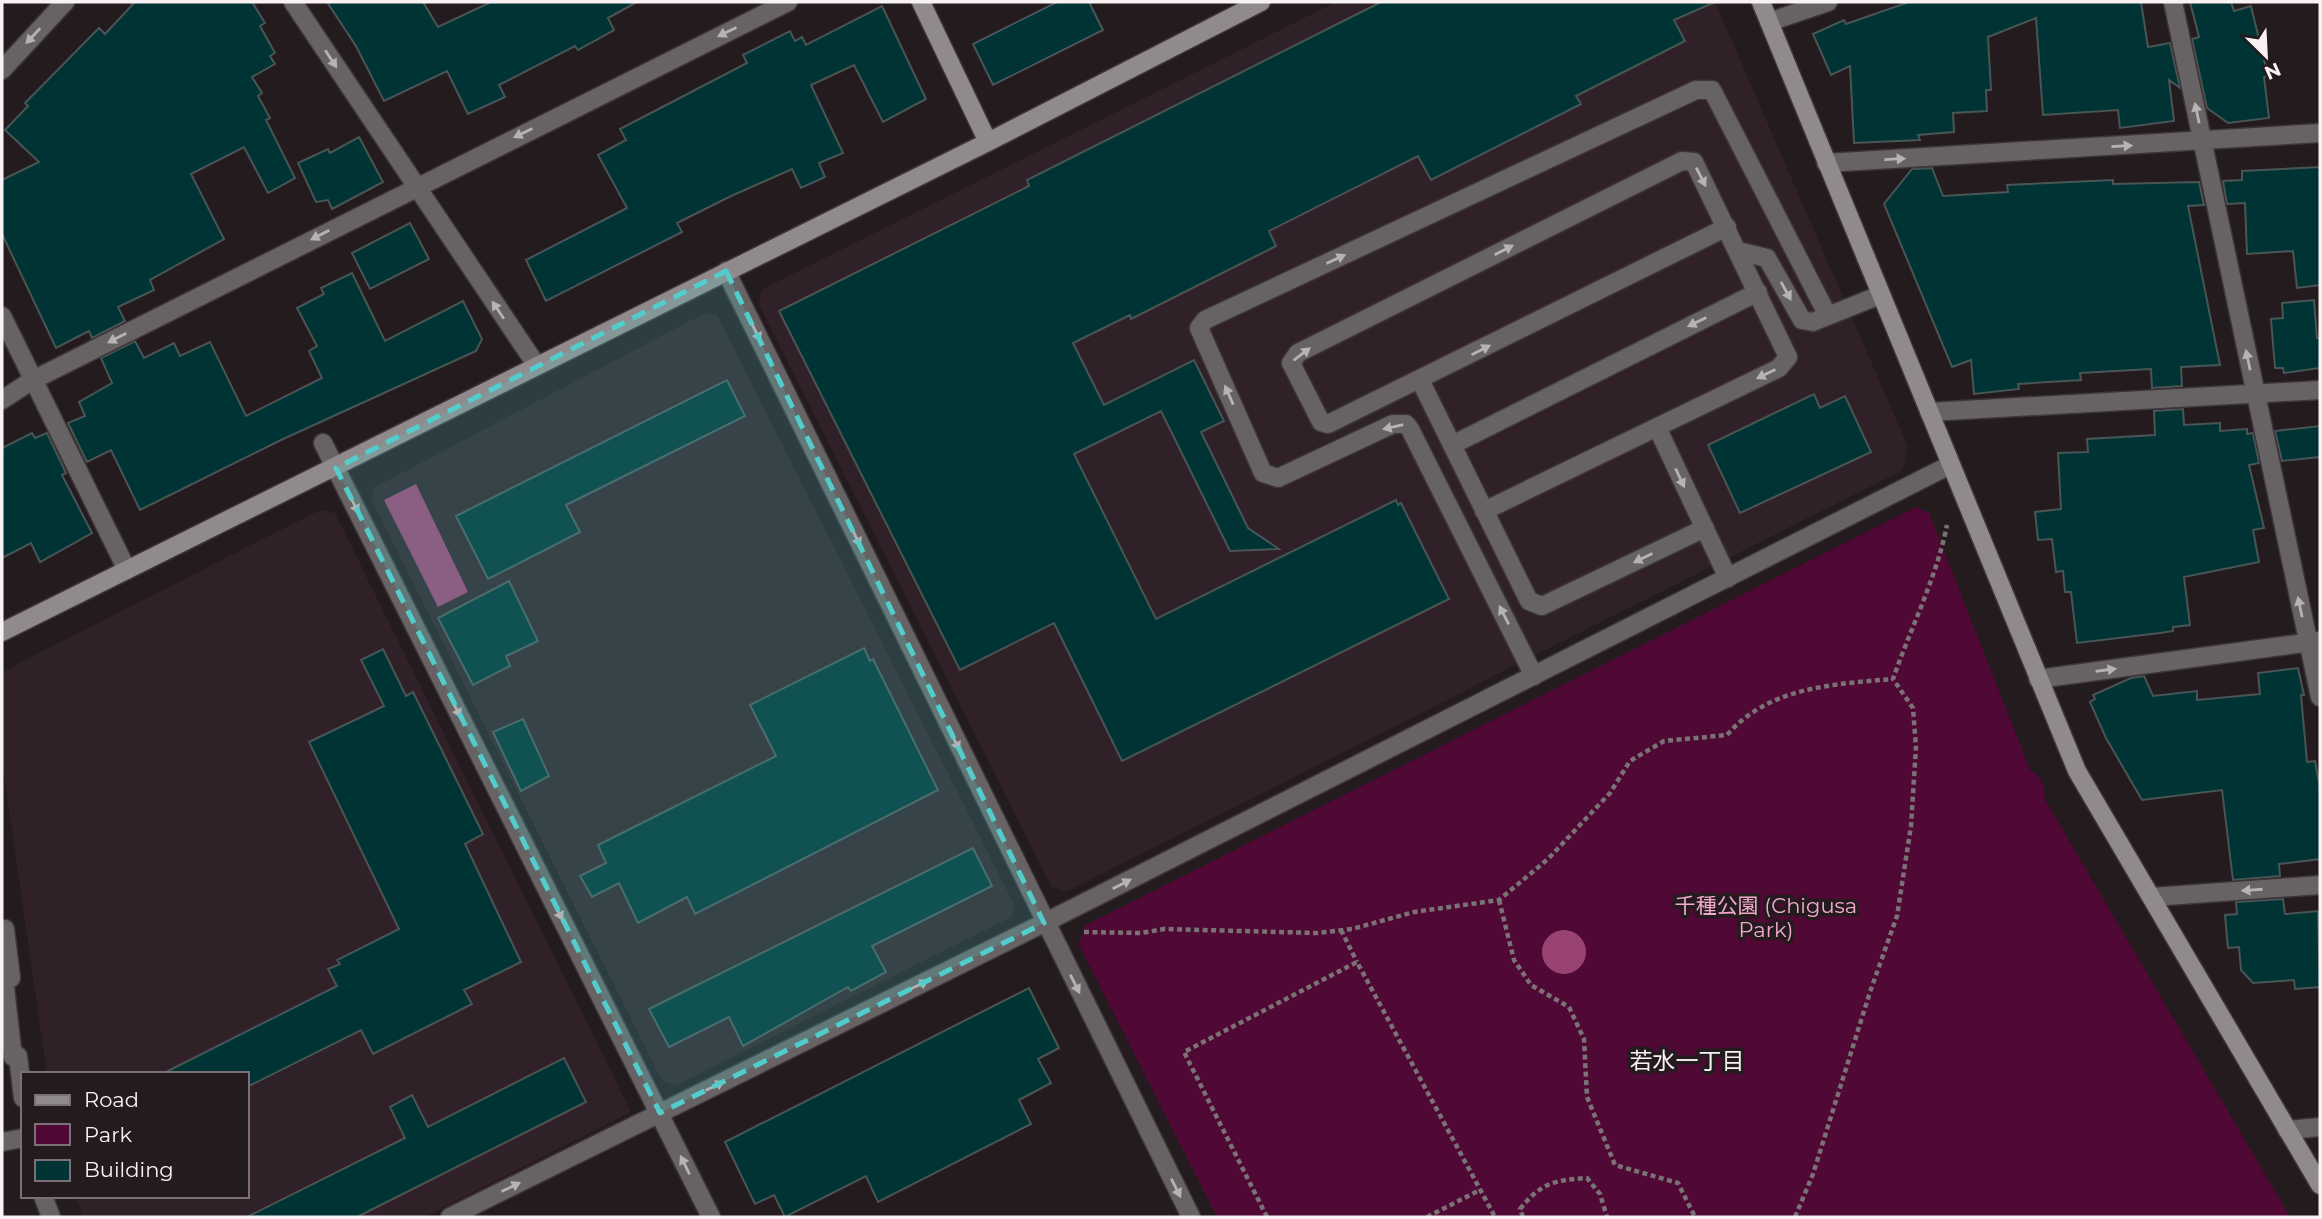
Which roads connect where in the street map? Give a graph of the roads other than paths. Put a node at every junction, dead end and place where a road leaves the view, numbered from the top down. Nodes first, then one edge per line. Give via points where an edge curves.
1 (65, 2) edge
2 (293, 2) edge
3 (788, 2) edge
4 (921, 2) edge
5 (1261, 2) edge
6 (1761, 2) edge
7 (1828, 2) edge
8 (2173, 2) edge
9 (1769, 22) junction
10 (2, 70) edge
11 (2320, 133) edge
12 (988, 142) junction
13 (2203, 142) junction
14 (1826, 163) junction
15 (415, 187) junction
16 (1727, 227) junction
17 (1738, 251) junction
18 (726, 271) junction
19 (1758, 292) junction
20 (1880, 295) junction
21 (2, 316) edge
22 (1828, 316) junction
23 (537, 366) junction
24 (1420, 380) junction
25 (31, 381) junction
26 (2320, 390) edge
27 (2255, 395) junction
28 (2, 400) edge
29 (1928, 412) junction
30 (1657, 427) junction
31 (323, 443) dead end
32 (1452, 445) junction
33 (1950, 465) junction
34 (336, 468) junction
35 (1484, 510) junction
36 (1704, 528) junction
37 (127, 570) junction
38 (1728, 578) junction
39 (2, 632) edge
40 (2314, 642) edge
41 (1534, 676) junction
42 (2038, 679) junction
43 (2320, 697) edge
44 (2320, 885) edge
45 (2152, 897) junction
46 (1044, 923) junction
47 (2, 930) edge
48 (3, 988) edge
49 (21, 1081) edge
50 (660, 1113) junction
51 (2320, 1127) edge
52 (2287, 1130) junction
53 (21, 1138) edge
54 (2, 1142) edge
55 (2320, 1185) edge
56 (44, 1198) edge
57 (51, 1217) edge
58 (450, 1217) edge
59 (711, 1217) edge
60 (1191, 1217) edge

1 -> 10 street
2 -> 15 street
3 -> 15 street
4 - 12 street
5 - 12 street
6 - 9 street
7 - 9 street
13 -> 8 street
9 - 14 street
11 - 13 street
12 - 18 street
14 -> 13 street
27 -> 13 street
14 - 20 street
23 -> 15 street
15 -> 25 street
16 - 17 street
24 -> 16 street
24 -> 16 street via 1328,424 1321,422 1291,363 1298,353 1682,161 1694,162
17 - 19 street
17 -> 22 street via 1768,258 1802,320 1813,322
18 - 23 street
18 -> 46 street
19 -> 30 street via 1788,357 1779,368
19 -> 32 street
20 - 22 street
20 - 29 street
21 - 25 street
41 -> 22 street via 1406,424 1393,424 1278,478 1263,473 1199,328 1205,320 1696,90 1712,90
23 - 34 street
24 - 32 street
25 - 28 street
25 - 37 street
26 - 27 street
27 - 29 street
40 -> 27 street
29 - 33 street
30 - 35 street
30 -> 36 street
31 - 34 street
32 - 35 street
33 - 38 street
33 - 42 street
34 - 37 street
34 -> 50 street
36 -> 35 street via 1542,606 1529,601
36 - 38 street
37 - 39 street
38 - 41 street
42 -> 40 street
40 - 43 street
46 -> 41 street
42 - 45 street via 2077,771
44 -> 45 street
45 - 52 street
50 -> 46 street
46 -> 60 street
47 - 48 street via 11,978 4,979
48 - 49 street
58 -> 50 street
59 -> 50 street
51 - 52 street
52 - 55 street
53 - 54 street
56 - 57 street

